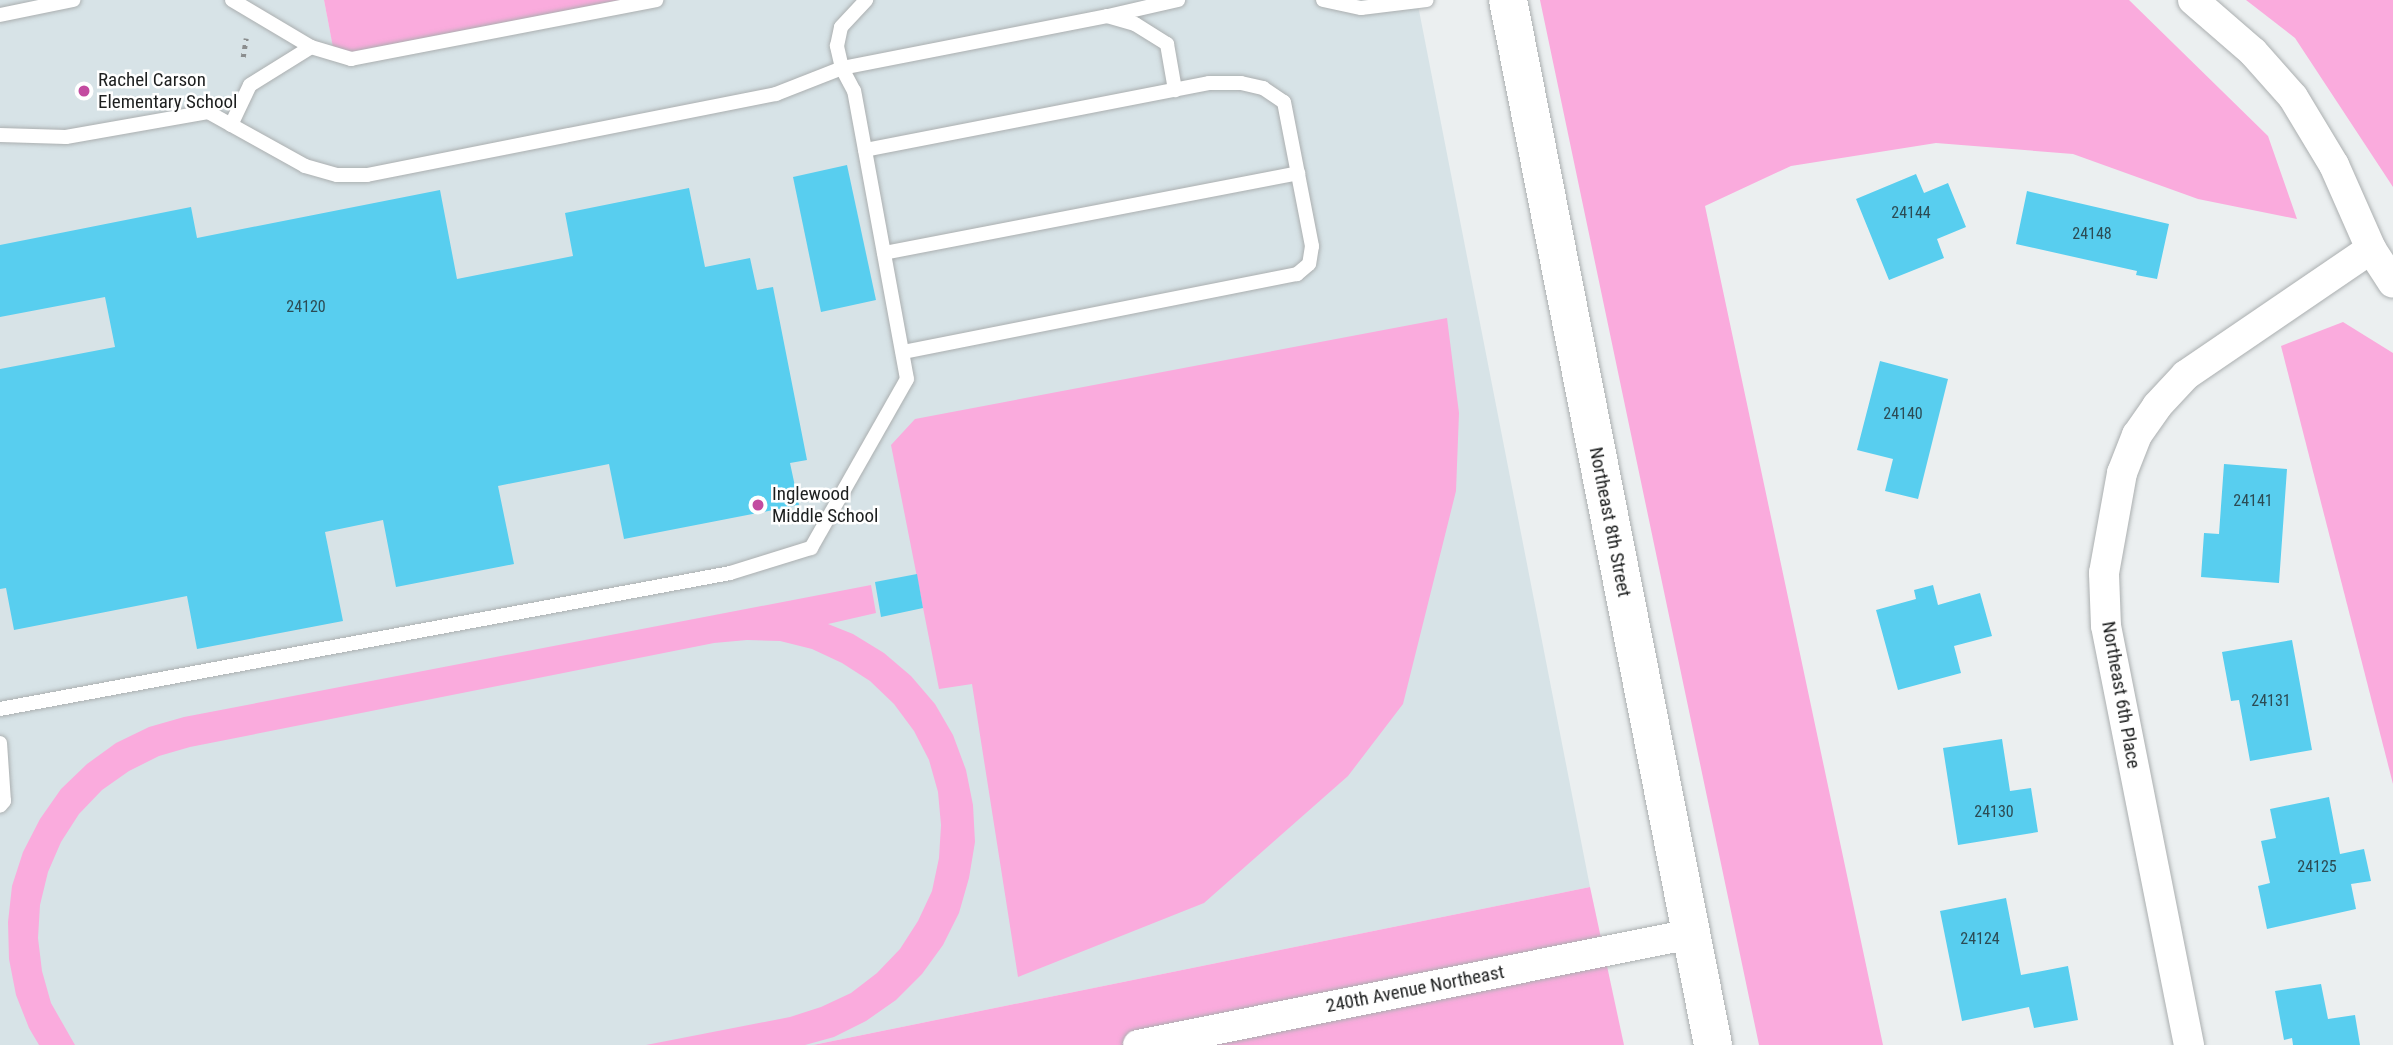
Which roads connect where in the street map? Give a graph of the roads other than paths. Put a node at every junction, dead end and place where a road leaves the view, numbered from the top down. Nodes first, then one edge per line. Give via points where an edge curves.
1 (73, 0) edge
2 (232, 0) edge
3 (656, 0) edge
4 (866, 0) edge
5 (1173, 0) edge
6 (1325, 0) edge
7 (1427, 0) edge
8 (1508, 0) edge
9 (2193, 0) edge
10 (0, 15) edge
11 (1107, 16) junction
12 (311, 47) junction
13 (842, 68) junction
14 (1175, 90) junction
15 (232, 125) junction
16 (0, 135) edge
17 (865, 150) junction
18 (1298, 173) junction
19 (2371, 249) junction
20 (884, 253) junction
21 (2393, 283) edge
22 (902, 352) junction
23 (0, 709) edge
24 (0, 743) edge
25 (0, 806) edge
26 (1691, 934) junction
27 (1138, 1045) edge
28 (1713, 1045) edge
29 (2189, 1045) edge

1 - 10 lane
2 - 12 lane
3 - 12 lane via 351,59
4 - 13 lane via 841,27 836,46
5 - 11 lane
6 - 7 lane via 1361,8
8 - 26 street, Northeast 8th Street
9 - 19 street via 2253,52 2293,97 2334,165
11 - 13 lane
11 - 14 lane via 1135,24 1167,44
12 - 15 lane via 250,85
13 - 15 lane via 776,94 354,176 305,166
13 - 17 lane via 854,91
14 - 17 lane
14 - 18 lane via 1209,83 1264,88 1284,102
15 - 16 lane via 208,112 66,137
17 - 20 lane
18 - 20 lane
18 - 22 lane via 1311,246 1309,264 1297,274
19 - 21 street
19 - 29 street, Northeast 6th Place via 2186,375 2137,435 2122,473 2104,573 2106,626
20 - 22 lane
22 - 23 lane via 907,379 810,548 730,573
24 - 25 lane via 4,801
26 - 27 street, 240th Avenue Northeast
26 - 28 street, Northeast 8th Street

